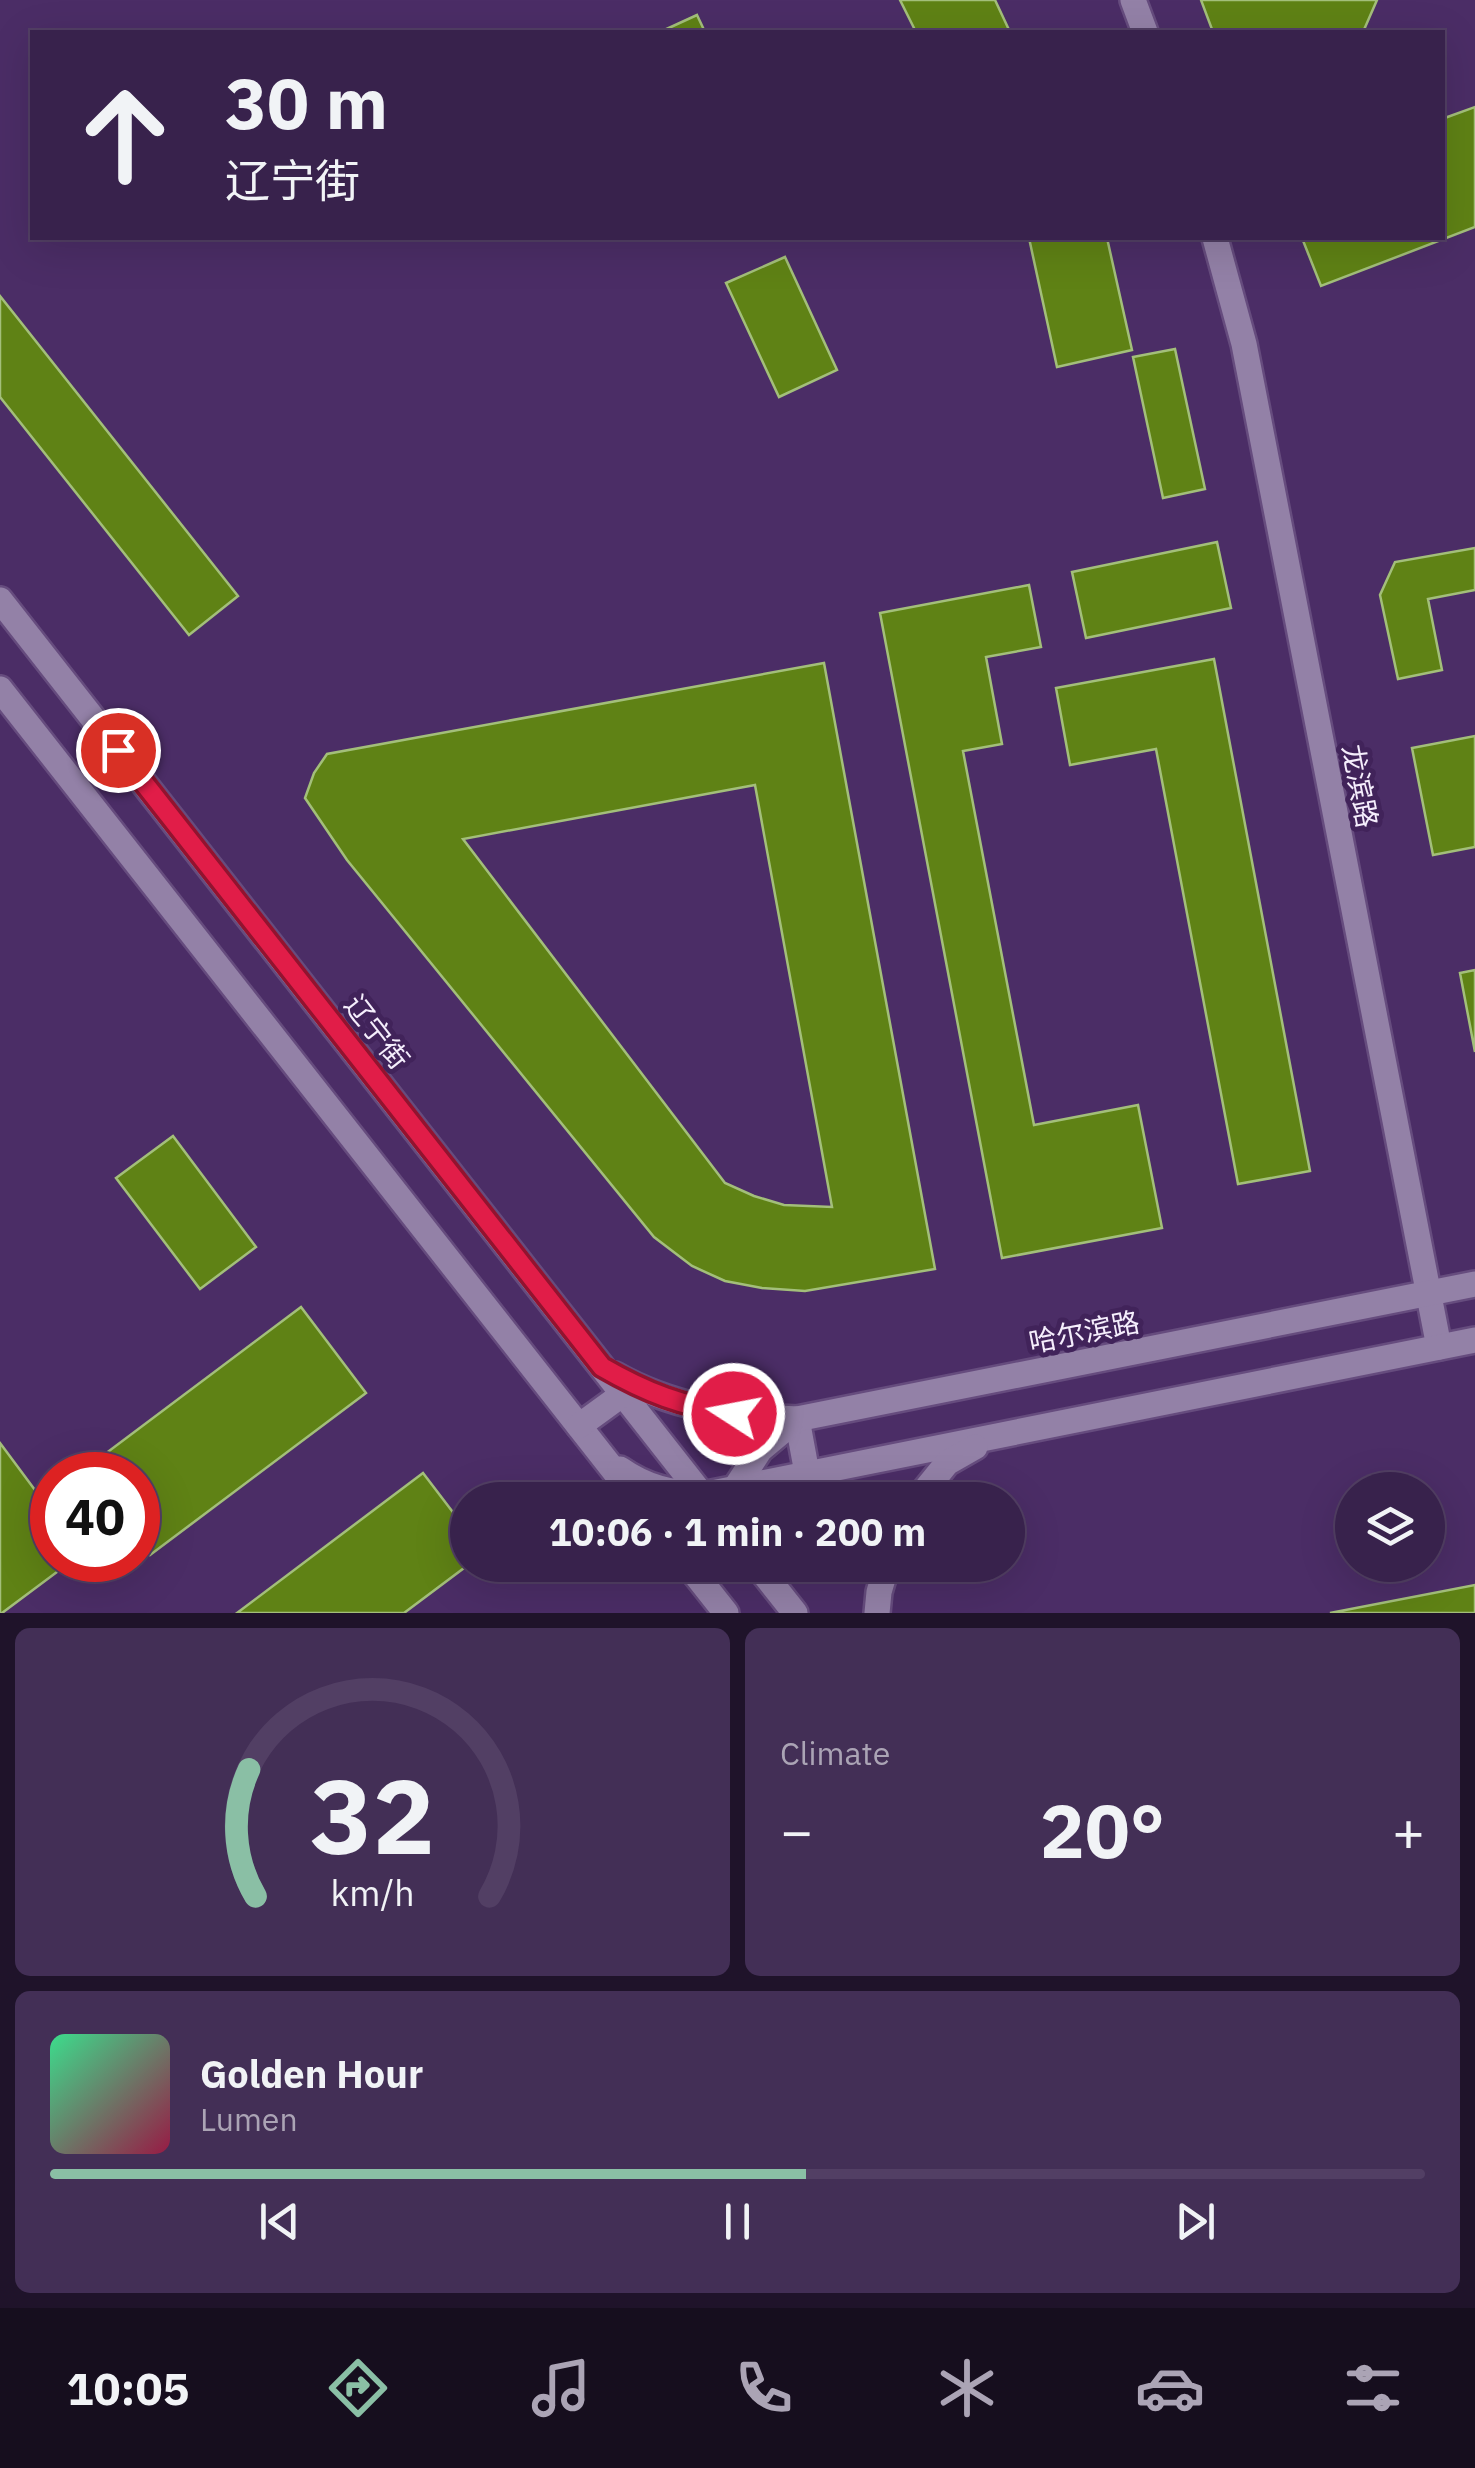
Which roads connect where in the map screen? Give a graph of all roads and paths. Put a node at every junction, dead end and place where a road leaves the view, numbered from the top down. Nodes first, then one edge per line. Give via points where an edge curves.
1 (1133, 0) edge
2 (1144, 30) edge
3 (1216, 240) edge
4 (0, 600) edge
5 (0, 688) edge
6 (1475, 1284) edge
7 (1428, 1294) junction
8 (1475, 1340) edge
9 (1439, 1347) junction
10 (602, 1367) junction
11 (623, 1394) junction
12 (797, 1419) junction
13 (579, 1426) junction
14 (992, 1437) junction
15 (604, 1457) junction
16 (807, 1474) junction
17 (623, 1482) edge
18 (641, 1482) edge
19 (692, 1482) edge
20 (739, 1482) edge
21 (777, 1482) edge
22 (932, 1482) edge
23 (702, 1582) edge
24 (770, 1582) edge
25 (882, 1582) edge
26 (721, 1606) edge
27 (795, 1613) edge
28 (876, 1613) edge

1 - 2 street
3 - 7 street, 龙滨路 via 1244,344
4 - 10 street, 辽宁街
5 - 13 street
6 - 7 street, 哈尔滨路
7 - 9 street, 龙滨路
7 - 12 street, 哈尔滨路
8 - 9 street
9 - 14 street
10 - 11 street, 辽宁街
10 - 12 street via 674,1402
11 - 13 street
11 - 19 street, 辽宁街
12 - 16 street
12 - 20 street, 哈尔滨路 via 760,1450
13 - 15 street
14 - 16 street
14 - 22 street via 947,1463
15 - 17 street
15 - 18 street
16 - 21 street
23 - 26 street
24 - 27 street
25 - 28 street

